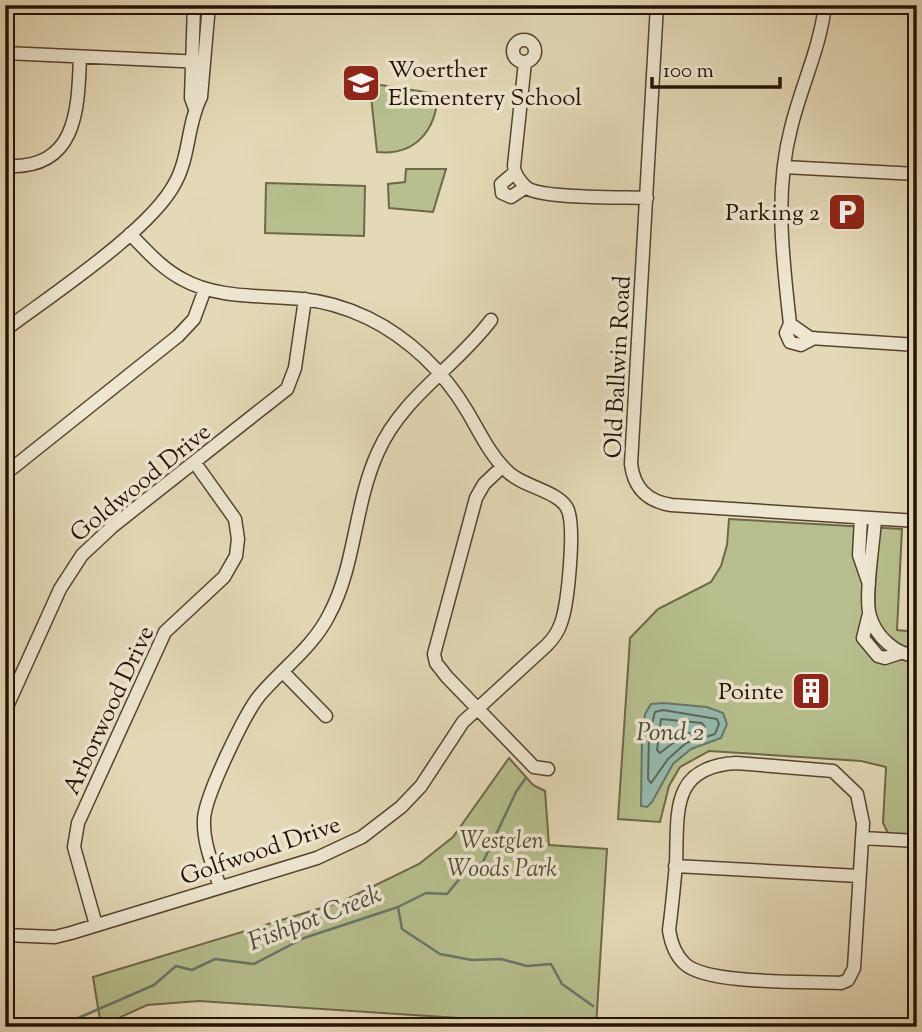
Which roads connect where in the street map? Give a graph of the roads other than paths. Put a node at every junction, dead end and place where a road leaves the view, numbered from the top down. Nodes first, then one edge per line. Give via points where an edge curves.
1 (194, 5) edge
2 (209, 5) edge
3 (657, 5) edge
4 (825, 5) edge
5 (5, 53) edge
6 (80, 57) junction
7 (197, 61) junction
8 (525, 62) dead end
9 (5, 166) edge
10 (784, 167) junction
11 (514, 173) junction
12 (917, 174) edge
13 (526, 187) junction
14 (647, 198) junction
15 (130, 234) junction
16 (205, 289) junction
17 (305, 299) junction
18 (491, 320) dead end
19 (5, 330) edge
20 (917, 345) edge
21 (440, 374) junction
22 (195, 463) junction
23 (502, 467) junction
24 (5, 474) edge
25 (861, 518) junction
26 (875, 519) junction
27 (917, 521) edge
28 (870, 587) junction
29 (917, 656) edge
30 (283, 672) junction
31 (478, 708) junction
32 (5, 711) edge
33 (326, 716) dead end
34 (548, 769) dead end
35 (862, 838) junction
36 (917, 841) edge
37 (676, 866) junction
38 (859, 876) junction
39 (220, 887) junction
40 (96, 925) junction
41 (5, 935) edge

1 - 7 street
2 - 7 street
3 - 14 street, Old Ballwin Road
4 - 10 street
5 - 6 street
6 - 7 street
6 - 9 street via 78,105 66,141 37,162
7 - 15 street via 188,152 163,203
8 - 11 street
10 - 12 street
10 - 20 street via 781,250 790,324 814,338
11 - 13 street
11 - 13 street via 501,184 504,195 515,196
13 - 14 street via 550,194
14 - 25 street, Old Ballwin Road via 631,464 637,486 653,500 671,505
15 - 16 street via 163,267
15 - 19 street
16 - 17 street
16 - 24 street via 194,319 178,336
17 - 21 street via 352,311 386,328
17 - 22 street, Goldwood Drive via 295,368 287,389
18 - 21 street
21 - 23 street
21 - 30 street via 386,436 367,481 335,602 312,642
22 - 32 street, Goldwood Drive via 82,555 60,589
22 - 40 street, Arborwood Drive via 231,511 238,529 237,548 229,570 165,632 78,822 74,847
23 - 31 street via 476,498 434,654 440,670
23 - 31 street, Golfwood Drive via 519,482 559,499 568,509 566,599 561,624 547,646
25 - 26 street, Old Ballwin Road
25 - 28 street via 859,555
26 - 27 street, Old Ballwin Road
26 - 28 street
28 - 29 street via 869,614 883,638 900,653
30 - 33 street
30 - 39 street via 248,713 205,808 206,842
31 - 34 street via 534,767
31 - 39 street, Golfwood Drive via 455,733 421,786 370,832 317,858
35 - 36 street
35 - 37 street via 861,803 851,785 833,771 715,764 698,772 682,793
35 - 38 street
37 - 38 street
37 - 38 street via 669,930 673,947 684,964 719,977 848,980 854,968
39 - 40 street, Golfwood Drive
40 - 41 street, Golfwood Drive via 55,937

